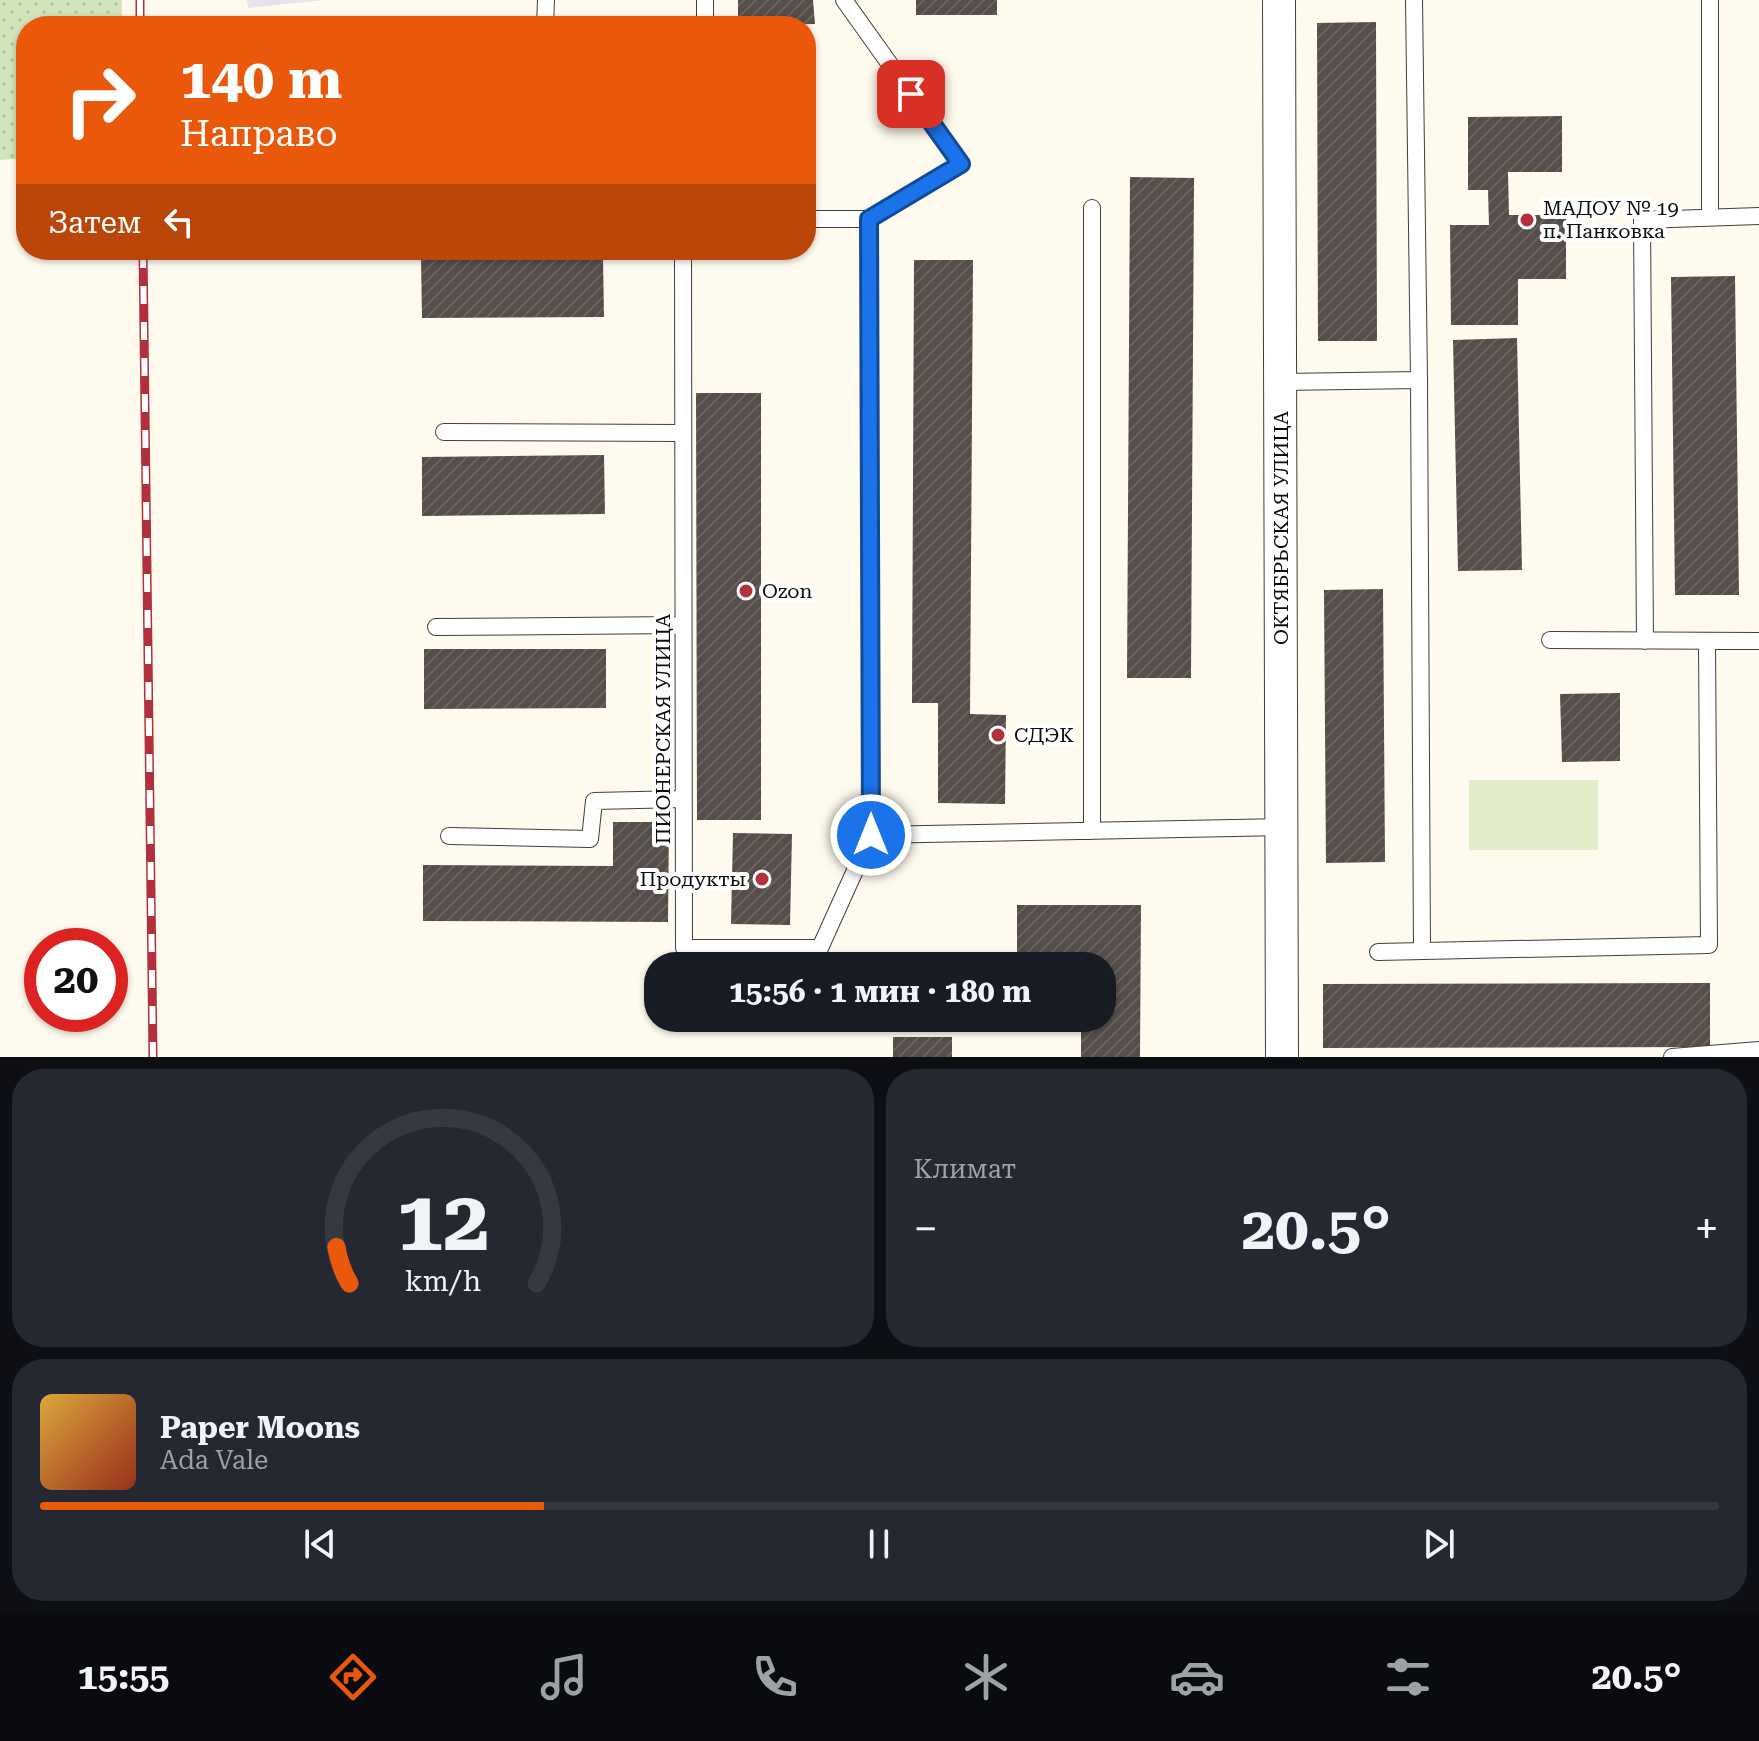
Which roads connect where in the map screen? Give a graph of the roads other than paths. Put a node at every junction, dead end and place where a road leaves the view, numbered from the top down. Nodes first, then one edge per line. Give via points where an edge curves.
1 (844, 0) edge
2 (1279, 0) edge
3 (1414, 0) edge
4 (1710, 0) edge
5 (1092, 208) dead end
6 (1759, 216) edge
7 (1710, 217) junction
8 (816, 219) edge
9 (869, 219) junction
10 (683, 260) edge
11 (1419, 380) junction
12 (1281, 382) junction
13 (444, 432) dead end
14 (683, 433) junction
15 (683, 625) junction
16 (436, 627) dead end
17 (1550, 640) dead end
18 (1645, 641) junction
19 (1707, 641) junction
20 (1759, 641) edge
21 (683, 799) junction
22 (1282, 827) junction
23 (1092, 831) junction
24 (871, 835) junction
25 (449, 836) dead end
26 (1422, 951) junction
27 (1378, 952) dead end
28 (1759, 1050) edge
29 (1282, 1057) edge
30 (1672, 1057) edge

1 - 9 lane via 961,164
2 - 12 street, ОКТЯБРЬСКАЯ УЛИЦА
3 - 11 lane
4 - 7 lane
5 - 23 lane
6 - 7 lane
7 - 18 lane via 1642,220
8 - 9 lane
9 - 24 lane
10 - 14 lane, ПИОНЕРСКАЯ УЛИЦА
11 - 12 lane
11 - 26 lane
12 - 22 street, ОКТЯБРЬСКАЯ УЛИЦА
13 - 14 lane
14 - 15 lane, ПИОНЕРСКАЯ УЛИЦА
15 - 16 lane
15 - 21 lane, ПИОНЕРСКАЯ УЛИЦА
17 - 18 lane
18 - 19 lane
19 - 20 lane
19 - 26 lane via 1709,945
21 - 24 lane, ПИОНЕРСКАЯ УЛИЦА via 684,948 820,948
21 - 25 lane via 594,801 590,839
22 - 23 lane
22 - 29 street, ОКТЯБРЬСКАЯ УЛИЦА
23 - 24 lane
26 - 27 lane
28 - 30 lane

